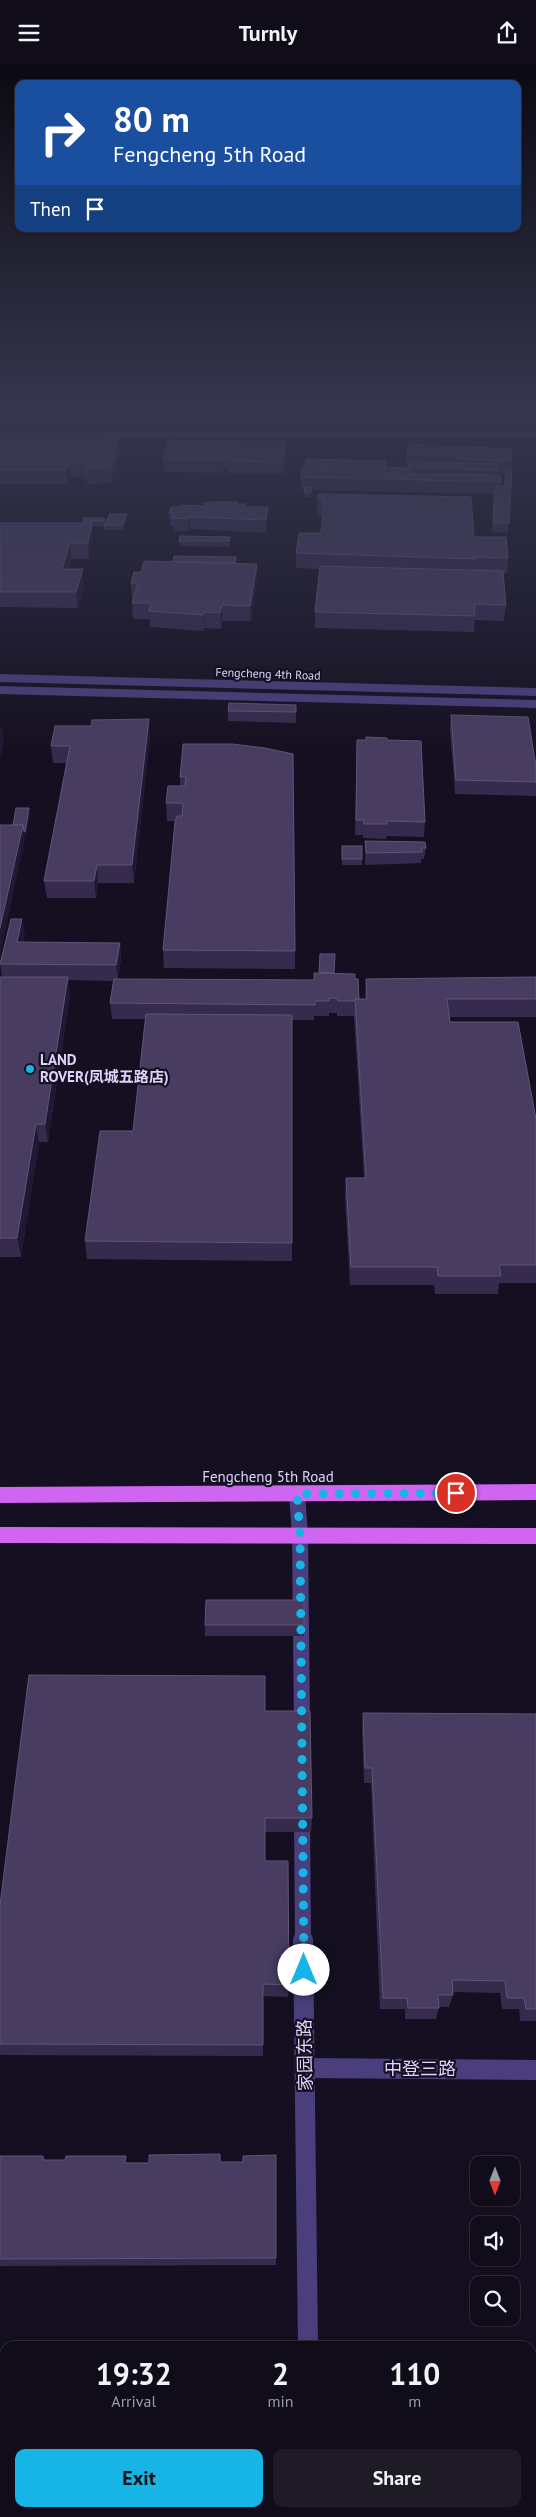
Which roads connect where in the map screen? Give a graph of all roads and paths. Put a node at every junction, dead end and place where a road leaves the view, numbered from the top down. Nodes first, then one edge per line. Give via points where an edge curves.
1 (0, 678) edge
2 (0, 690) edge
3 (536, 692) edge
4 (536, 704) edge
5 (536, 1492) edge
6 (297, 1494) junction
7 (0, 1495) edge
8 (0, 1535) edge
9 (300, 1535) junction
10 (536, 1536) edge
11 (302, 1743) edge
12 (302, 1802) edge
13 (305, 2069) junction
14 (536, 2070) edge
15 (308, 2341) edge

1 - 3 street, Fengcheng 4th Road
2 - 4 street, Fengcheng 4th Road
5 - 6 main road, Fengcheng 5th Road
6 - 7 main road, Fengcheng 5th Road
6 - 9 street
8 - 9 main road
9 - 10 main road
9 - 11 street
12 - 13 street, 家园东路
13 - 14 street, 中登三路
13 - 15 street, 家园东路

